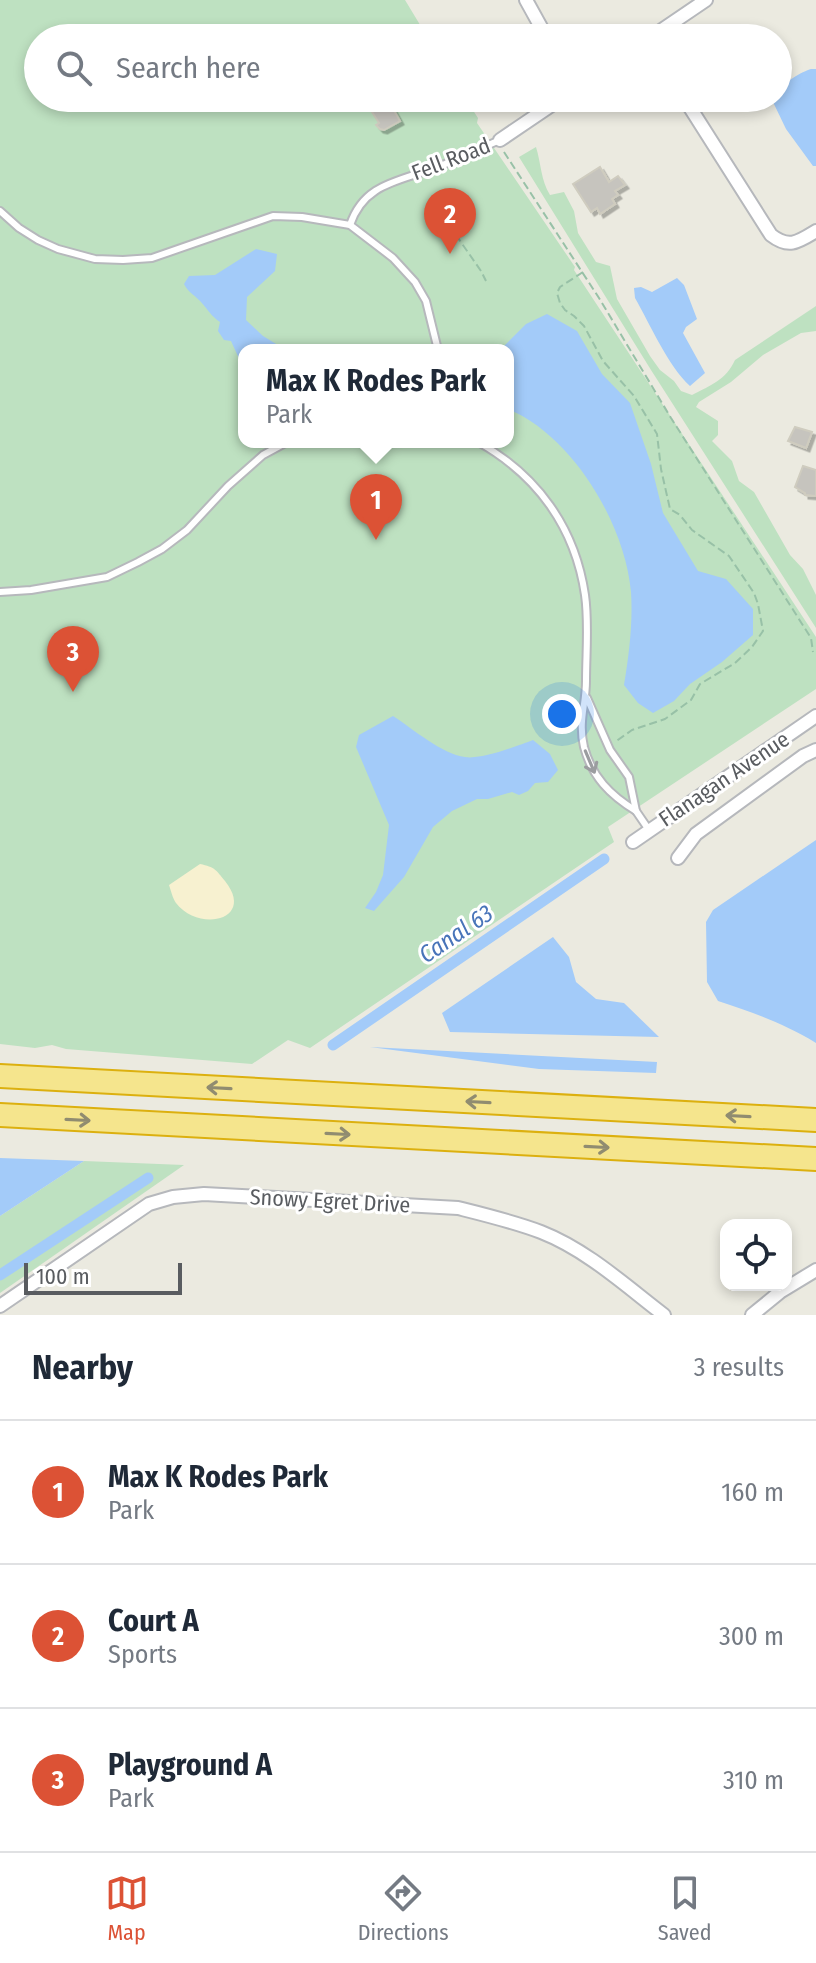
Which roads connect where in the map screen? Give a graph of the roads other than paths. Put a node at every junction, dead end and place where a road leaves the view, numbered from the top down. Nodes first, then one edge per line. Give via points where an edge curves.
1 (526, 0) edge
2 (706, 0) edge
3 (539, 24) edge
4 (671, 24) edge
5 (541, 112) edge
6 (693, 112) edge
7 (498, 141) joint
8 (0, 211) edge
9 (350, 225) junction
10 (816, 231) edge
11 (437, 344) edge
12 (276, 448) edge
13 (488, 448) edge
14 (0, 592) edge
15 (586, 695) junction
16 (816, 716) edge
17 (816, 750) edge
18 (636, 811) junction
19 (649, 830) junction
20 (633, 842) dead end
21 (678, 858) dead end
22 (0, 1076) edge
23 (0, 1115) edge
24 (816, 1120) edge
25 (816, 1159) edge
26 (816, 1270) edge
27 (0, 1306) edge
28 (664, 1315) edge
29 (752, 1315) edge

1 - 3 street
2 - 4 street
5 - 7 street, Fell Road
6 - 10 street via 771,235 791,244
7 - 9 lane, Fell Road via 384,185 359,204
8 - 9 lane via 38,240 109,260 152,258 273,216
9 - 11 lane via 415,282 426,301
12 - 14 lane via 228,486 187,530 138,562 107,577
13 - 15 lane via 546,499 576,556 585,595
15 - 18 lane via 608,746 629,777
15 -> 18 lane via 582,734 591,766 616,798
16 - 19 street, Flanagan Avenue
17 - 21 street via 696,834
18 - 19 lane
19 - 20 street, Flanagan Avenue
24 -> 22 highway
23 -> 25 highway
26 - 29 street
27 - 28 street, Snowy Egret Drive via 149,1204 204,1194 458,1208 499,1218 544,1233 589,1258

